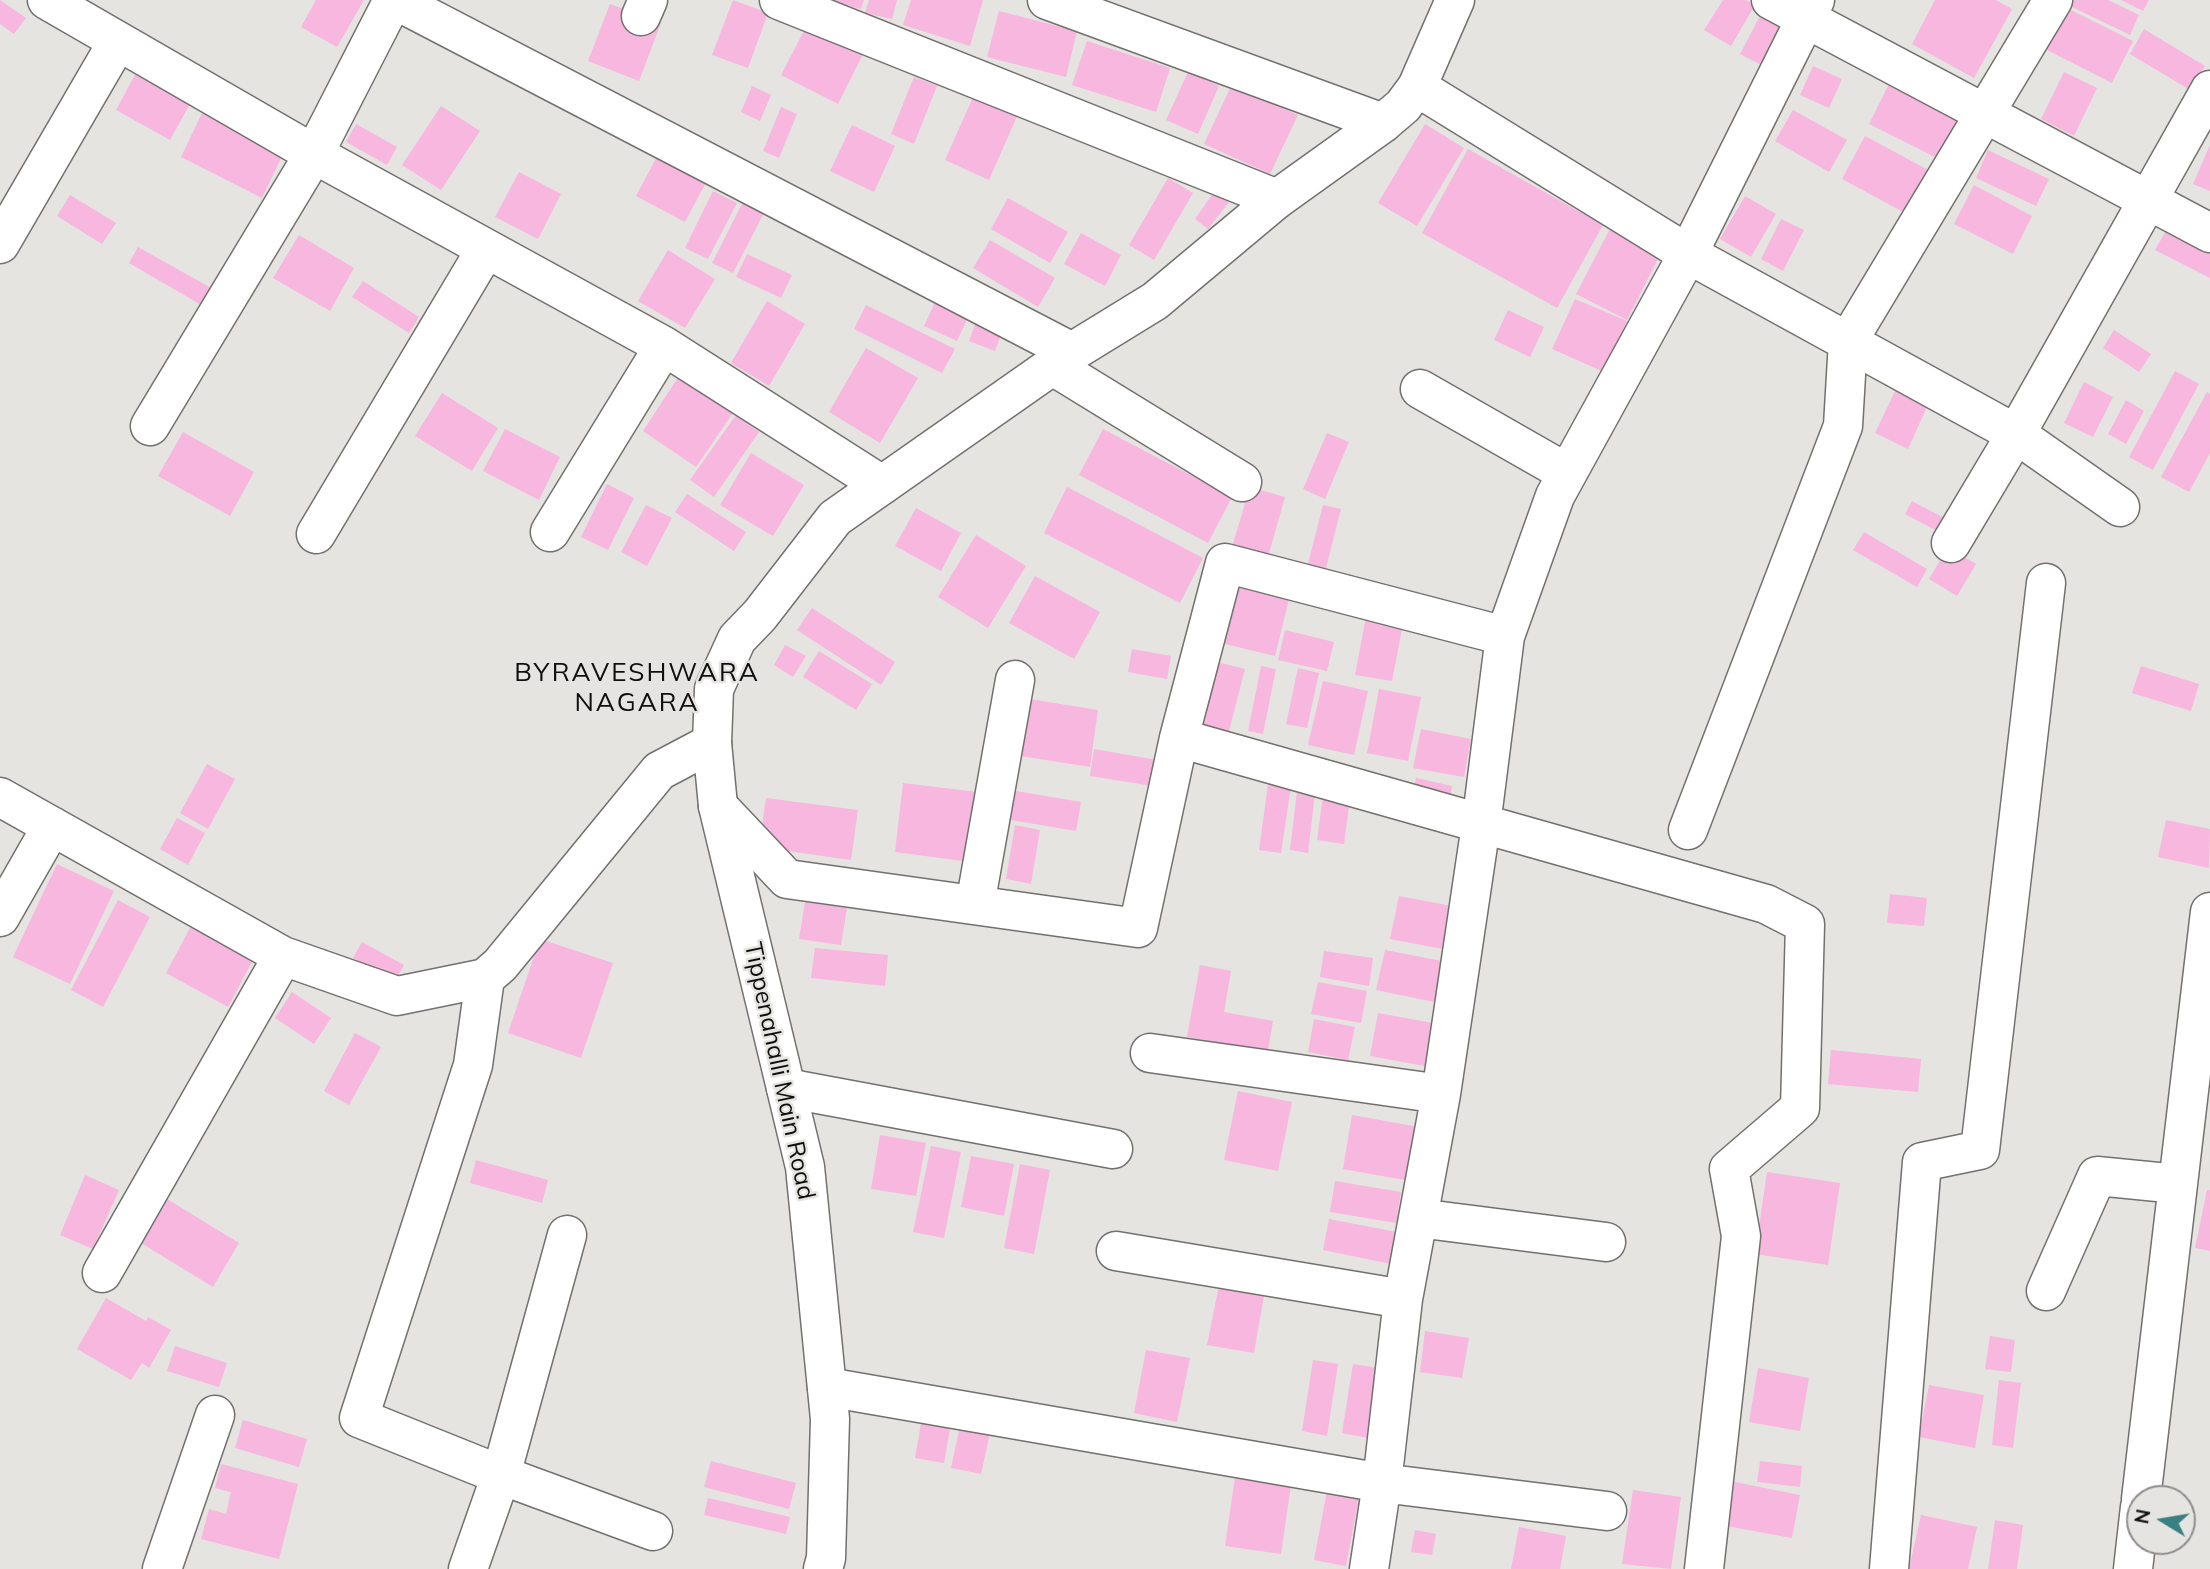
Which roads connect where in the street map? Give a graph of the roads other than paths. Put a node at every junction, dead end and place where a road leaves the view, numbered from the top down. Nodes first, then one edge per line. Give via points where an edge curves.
1 (47, 0) edge
2 (394, 0) edge
3 (779, 0) edge
4 (1048, 0) edge
5 (1455, 0) edge
6 (1771, 0) edge
7 (2053, 0) edge
8 (1810, 9) edge
9 (118, 41) junction
10 (1417, 87) junction
11 (2210, 90) edge
12 (1984, 112) junction
13 (1383, 123) junction
14 (314, 154) junction
15 (1277, 199) junction
16 (2147, 201) junction
17 (2210, 233) edge
18 (0, 244) edge
19 (486, 249) junction
20 (1688, 254) junction
21 (1848, 341) junction
22 (664, 346) junction
23 (1063, 359) junction
24 (1420, 389) dead end
25 (150, 426) dead end
26 (2016, 434) junction
27 (1567, 473) junction
28 (1242, 482) dead end
29 (882, 485) junction
30 (2120, 507) dead end
31 (550, 531) dead end
32 (316, 534) dead end
33 (1951, 543) dead end
34 (2046, 583) dead end
35 (1505, 636) junction
36 (1015, 680) dead end
37 (1179, 738) junction
38 (712, 743) junction
39 (0, 797) edge
40 (718, 806) junction
41 (1481, 825) junction
42 (52, 826) junction
43 (1688, 830) dead end
44 (975, 905) junction
45 (2210, 912) edge
46 (0, 916) edge
47 (283, 956) junction
48 (485, 978) junction
49 (1150, 1053) dead end
50 (786, 1088) junction
51 (1441, 1094) junction
52 (1113, 1149) dead end
53 (2178, 1184) junction
54 (1418, 1218) junction
55 (567, 1235) dead end
56 (1606, 1242) dead end
57 (1116, 1251) dead end
58 (102, 1273) dead end
59 (2046, 1291) dead end
60 (1404, 1299) junction
61 (827, 1387) junction
62 (215, 1415) dead end
63 (501, 1475) junction
64 (1382, 1483) junction
65 (2143, 1485) edge
66 (1607, 1511) dead end
67 (653, 1531) dead end
68 (162, 1569) edge
69 (468, 1569) edge
70 (823, 1569) edge
71 (1369, 1569) edge
72 (1703, 1569) edge
73 (1889, 1569) edge

1 - 9 street
2 - 14 street
2 - 23 street
3 - 15 street
4 - 13 street
5 - 10 street, Tippenahalli Main Road
6 - 8 street
7 - 12 street
8 - 12 street
8 - 20 street
9 - 14 street
9 - 18 street
10 - 13 street, Tippenahalli Main Road
10 - 20 street
11 - 16 street
12 - 16 street
12 - 21 street
13 - 15 street, Tippenahalli Main Road
14 - 19 street
14 - 25 street
15 - 23 street, Tippenahalli Main Road via 1155,301
16 - 17 street
16 - 26 street
19 - 22 street
19 - 32 street
20 - 21 street
20 - 27 street
21 - 26 street
21 - 43 street via 1843,426
22 - 29 street
22 - 31 street
23 - 28 street
23 - 29 street, Tippenahalli Main Road
24 - 27 street
26 - 30 street
26 - 33 street
27 - 35 street
29 - 38 street, Tippenahalli Main Road via 835,518 737,639 714,689
34 - 73 street via 1980,1150 1922,1162
35 - 37 street via 1225,563
35 - 41 street
36 - 44 street
37 - 41 street
37 - 44 street via 1138,928
38 - 40 street, Tippenahalli Main Road
38 - 48 street via 659,771
39 - 42 street
40 - 44 street via 787,879
40 - 50 street, Tippenahalli Main Road
41 - 51 street
41 - 72 street via 1766,904 1805,924 1800,1108 1730,1169 1741,1236
42 - 46 street
42 - 47 street
45 - 53 street
47 - 48 street via 397,996
47 - 58 street
48 - 63 street via 473,1065 359,1419
49 - 51 street
50 - 52 street
50 - 61 street, Tippenahalli Main Road via 805,1167
51 - 54 street
53 - 59 street via 2096,1176
53 - 65 street
54 - 56 street
54 - 60 street
55 - 63 street
57 - 60 street
60 - 64 street
61 - 64 street
61 - 70 street, Tippenahalli Main Road via 831,1419
62 - 68 street
63 - 67 street
63 - 69 street
64 - 66 street
64 - 71 street

